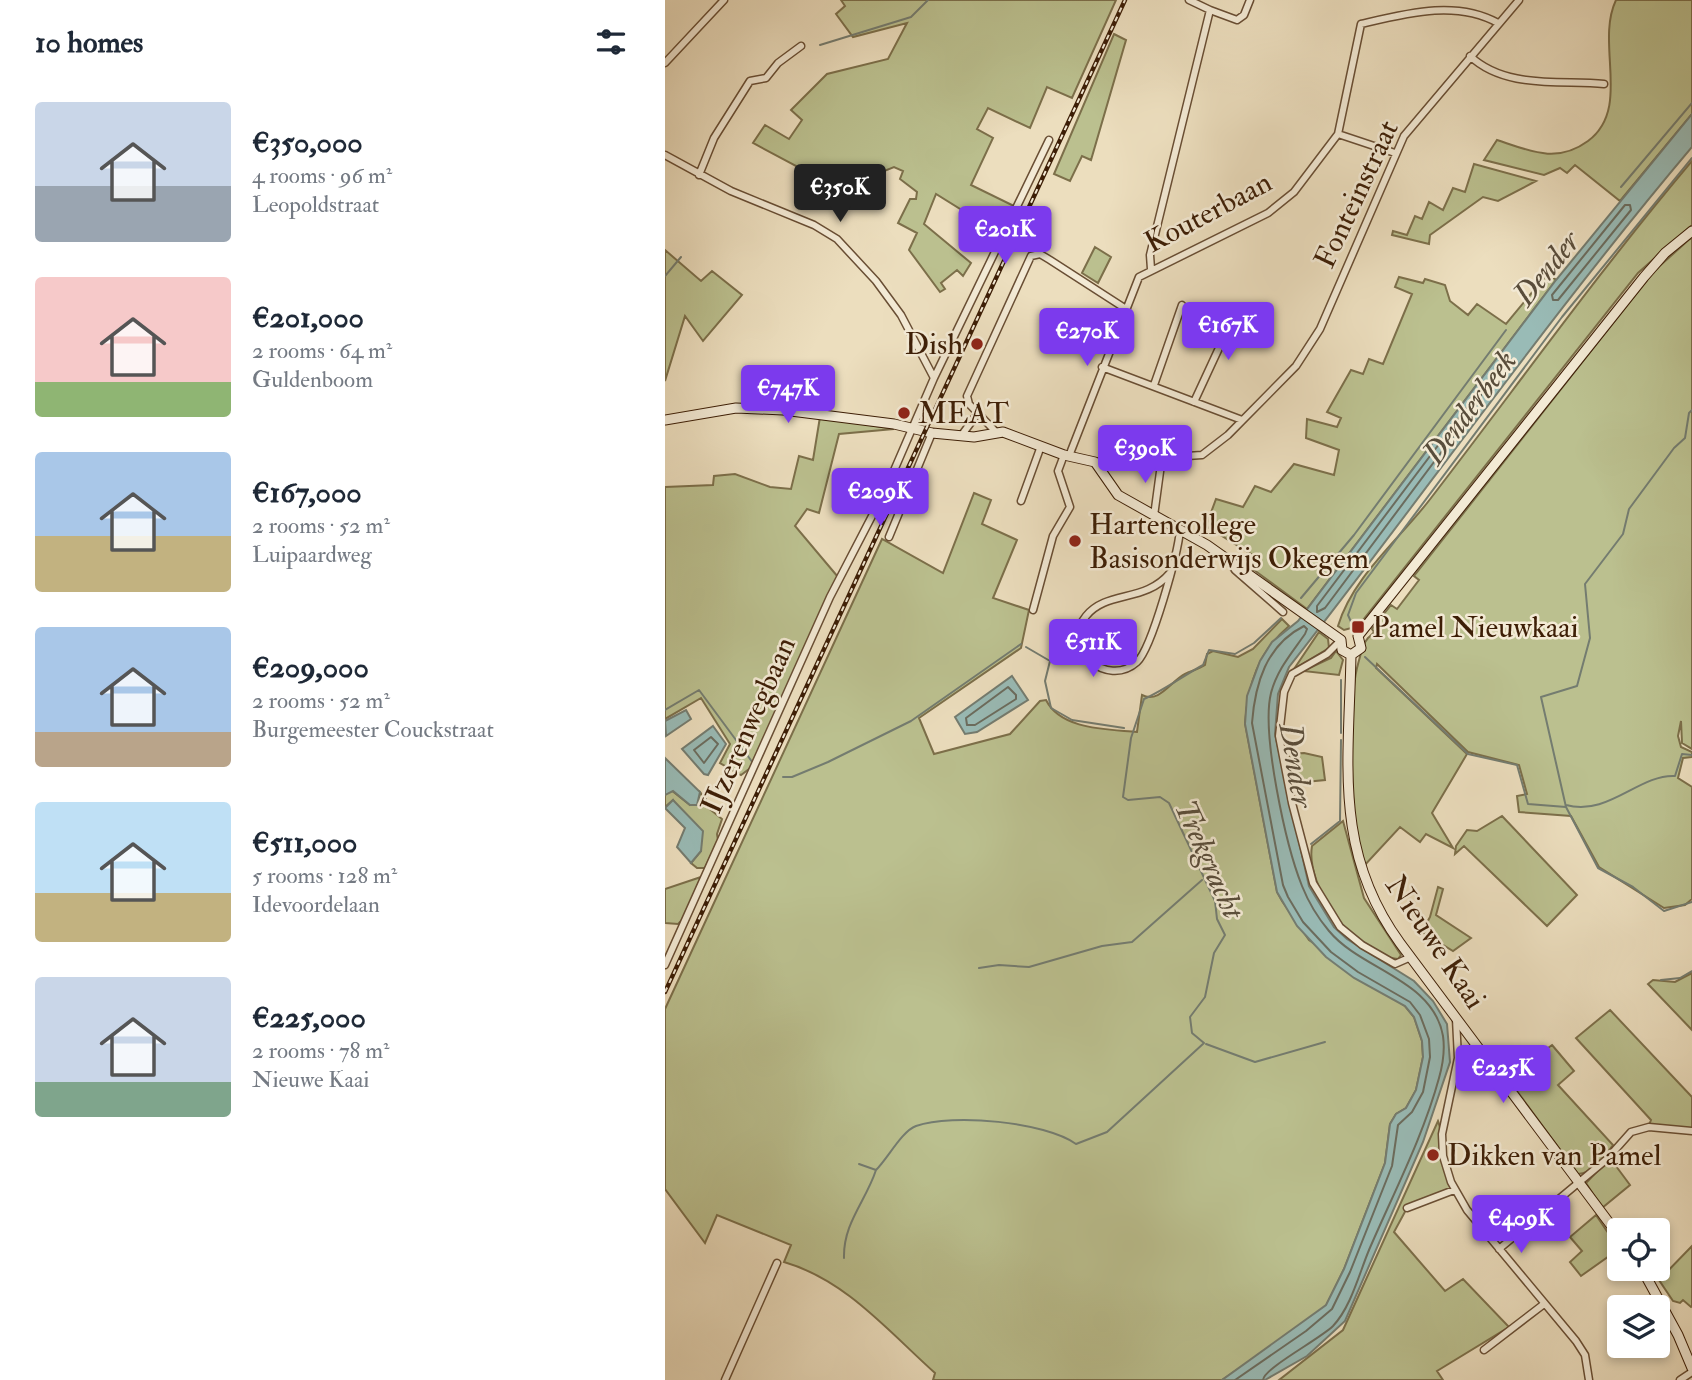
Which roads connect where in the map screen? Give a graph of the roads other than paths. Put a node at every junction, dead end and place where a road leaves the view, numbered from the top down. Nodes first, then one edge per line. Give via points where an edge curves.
1 (724, 0) edge
2 (1189, 0) edge
3 (1250, 0) edge
4 (1519, 0) edge
5 (1210, 10) junction
6 (1499, 23) junction
7 (800, 46) dead end
8 (1470, 57) junction
9 (665, 63) edge
10 (1604, 84) dead end
11 (1338, 134) junction
12 (1049, 140) dead end
13 (1395, 153) junction
14 (665, 155) edge
15 (699, 175) junction
16 (1692, 231) edge
17 (1151, 269) junction
18 (1182, 305) dead end
19 (1126, 309) junction
20 (1243, 311) dead end
21 (1102, 367) junction
22 (934, 378) junction
23 (1154, 386) junction
24 (1194, 402) junction
25 (978, 413) junction
26 (665, 420) edge
27 (1241, 421) junction
28 (912, 428) junction
29 (995, 431) junction
30 (932, 433) junction
31 (961, 436) junction
32 (1041, 446) junction
33 (1066, 455) junction
34 (1162, 457) junction
35 (1095, 462) junction
36 (1021, 502) dead end
37 (1154, 516) junction
38 (1184, 532) junction
39 (889, 537) dead end
40 (1229, 561) junction
41 (1170, 573) junction
42 (1033, 610) dead end
43 (1283, 612) dead end
44 (1358, 636) junction
45 (1341, 640) junction
46 (1351, 655) junction
47 (1411, 957) junction
48 (665, 965) edge
49 (1456, 1016) junction
50 (1472, 1039) junction
51 (1456, 1040) junction
52 (1692, 1131) edge
53 (1579, 1182) junction
54 (1454, 1190) junction
55 (1407, 1208) dead end
56 (1607, 1220) edge
57 (1499, 1250) junction
58 (777, 1263) dead end
59 (1649, 1281) edge
60 (1544, 1304) junction
61 (1484, 1350) dead end
62 (1691, 1371) edge
63 (725, 1380) edge
64 (1589, 1380) edge
65 (1680, 1380) edge

1 - 9 street
2 - 5 street
3 - 5 street via 1237,20
4 - 6 street, Fonteinstraat
5 - 17 street via 1150,255
6 - 8 street, Fonteinstraat
6 - 11 street, Kouterbaan via 1479,9 1447,6 1361,24
7 - 15 street via 766,78 750,81 714,138
8 - 10 street via 1485,70 1513,79
8 - 13 street, Fonteinstraat via 1421,113
11 - 13 street
11 - 17 street, Kouterbaan via 1285,201
12 - 22 street, IJzerenwegbaan
13 - 27 street, Fonteinstraat via 1310,348
14 - 15 street
15 - 22 street via 814,225 848,248 901,315
16 - 44 main road via 1644,277
17 - 19 street, Kouterbaan via 1139,277
18 - 23 street
19 - 21 street, Kouterbaan
19 - 25 street via 1051,260 1040,254 1031,256 967,400
20 - 24 street via 1219,348
21 - 23 street
21 - 33 street, Kouterbaan
22 - 28 street, IJzerenwegbaan
23 - 24 street
24 - 27 street
25 - 29 street
25 - 31 street
26 - 28 main road via 761,408
27 - 34 street, Fonteinstraat via 1202,455
28 - 30 main road
28 - 48 street, IJzerenwegbaan
29 - 31 main road via 982,437
29 - 32 main road
30 - 31 main road
30 - 39 street
32 - 33 main road
32 - 36 street
33 - 35 main road
33 - 42 street, Kouterbaan via 1058,471 1070,507 1053,536
34 - 35 street, Fonteinstraat
34 - 37 street
35 - 37 main road via 1118,495
37 - 38 main road
38 - 40 main road
38 - 41 street
40 - 43 street
40 - 45 main road
41 - 41 street via 1159,586 1101,603 1086,616 1078,631 1079,642 1091,663 1118,671 1138,661
44 - 45 main road via 1349,634
44 - 46 main road, Nieuwe Kaai via 1361,648
45 - 46 main road via 1342,650
45 - 47 street via 1327,654 1292,674 1284,692 1279,736 1292,803 1313,883 1334,919 1362,945 1395,964
46 - 47 main road, Nieuwe Kaai via 1352,841 1372,900
47 - 49 main road, Nieuwe Kaai
49 - 50 main road, Nieuwe Kaai
49 - 51 street
50 - 51 street
50 - 53 main road, Nieuwe Kaai
51 - 54 street via 1458,1058 1442,1134 1443,1157
52 - 53 street via 1649,1127 1631,1132
53 - 56 main road, Nieuwe Kaai
53 - 57 street
54 - 55 street
54 - 57 street
57 - 60 street
58 - 63 street
59 - 62 main road via 1678,1335
60 - 61 street
60 - 64 street via 1585,1355
62 - 65 street

